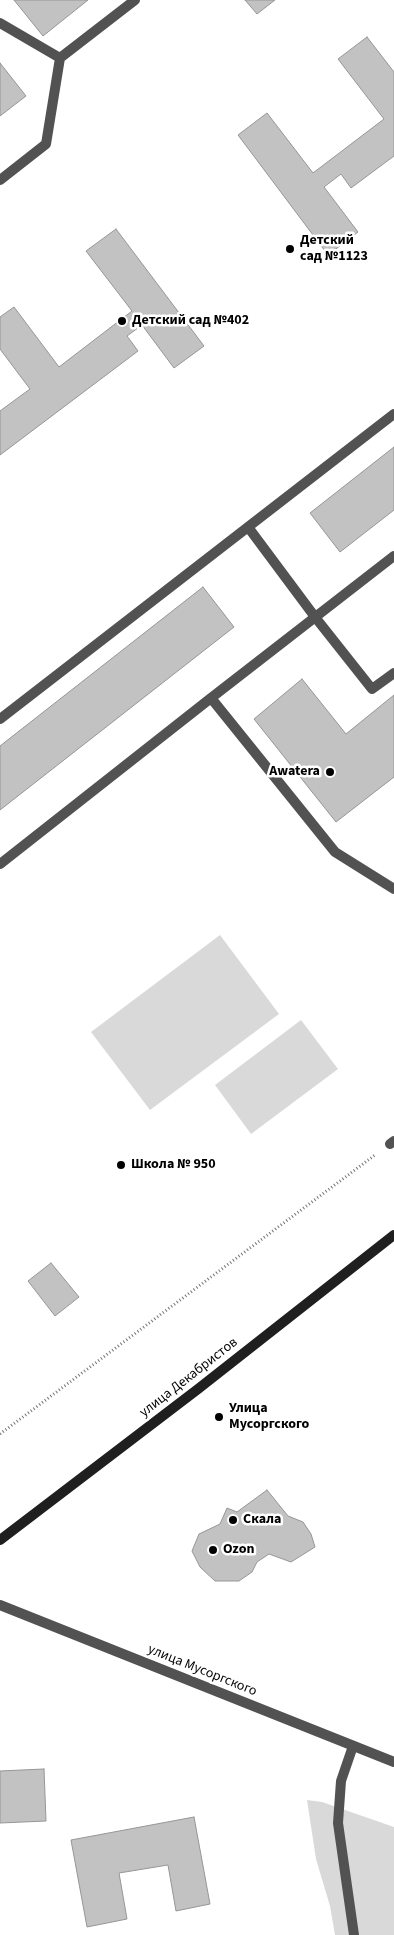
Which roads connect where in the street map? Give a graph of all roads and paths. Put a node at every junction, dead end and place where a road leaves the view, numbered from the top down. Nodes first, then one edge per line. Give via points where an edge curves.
1 (135, 0) edge
2 (0, 23) edge
3 (60, 58) junction
4 (0, 180) edge
5 (394, 414) edge
6 (248, 527) junction
7 (394, 556) edge
8 (315, 616) junction
9 (394, 673) edge
10 (211, 698) junction
11 (0, 719) edge
12 (0, 864) edge
13 (392, 885) edge
14 (392, 1142) edge
15 (394, 1235) edge
16 (0, 1434) edge
17 (0, 1540) edge
18 (0, 1605) edge
19 (353, 1746) junction
20 (394, 1762) edge
21 (354, 1935) edge

1 - 3 street
2 - 3 street
3 - 4 street via 46,144
5 - 6 street
6 - 8 street
6 - 11 street
7 - 8 street
8 - 9 street via 372,689
8 - 10 street
10 - 12 street
10 - 13 street via 335,852
14 - 16 path
15 - 17 main road, улица Декабристов
18 - 19 street, улица Мусоргского
19 - 20 street, улица Мусоргского
19 - 21 street via 341,1782 338,1823

